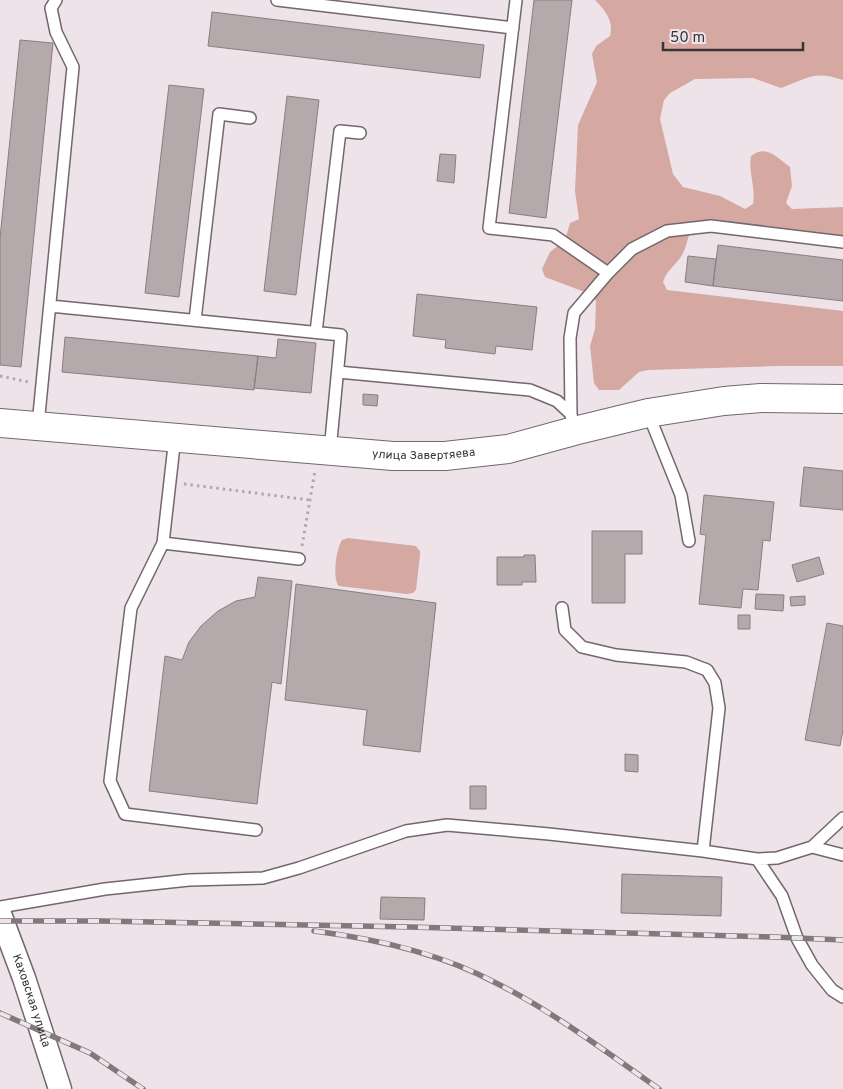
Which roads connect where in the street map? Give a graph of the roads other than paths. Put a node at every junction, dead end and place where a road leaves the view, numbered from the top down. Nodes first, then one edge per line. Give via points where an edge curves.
1 (56, 0) edge
2 (277, 0) edge
3 (516, 0) edge
4 (513, 28) junction
5 (250, 118) dead end
6 (360, 133) dead end
7 (843, 242) edge
8 (608, 273) junction
9 (50, 306) junction
10 (195, 320) junction
11 (316, 332) junction
12 (338, 372) junction
13 (843, 399) edge
14 (648, 413) junction
15 (573, 422) junction
16 (0, 423) edge
17 (38, 425) junction
18 (175, 437) junction
19 (324, 451) junction
20 (690, 542) dead end
21 (163, 543) junction
22 (299, 559) road end
23 (562, 608) dead end
24 (843, 818) edge
25 (256, 830) dead end
26 (812, 846) junction
27 (704, 851) junction
28 (843, 856) edge
29 (757, 859) junction
30 (0, 907) edge
31 (0, 914) edge
32 (843, 997) edge
33 (60, 1089) edge

1 - 9 lane via 51,8 56,32 73,68
2 - 4 lane
3 - 4 lane
4 - 8 lane via 489,228 553,235
5 - 10 lane via 219,114
6 - 11 lane via 340,131
7 - 8 lane via 711,226 667,231 632,249
8 - 15 lane via 574,313 570,338
9 - 10 lane
9 - 17 lane
10 - 11 lane
11 - 12 lane via 341,335
12 - 15 lane via 530,390 557,401
12 - 19 lane
13 - 14 main road, улица Завертяева via 761,398
14 - 15 main road, улица Завертяева
14 - 20 lane via 681,494
15 - 19 main road, улица Завертяева via 508,450 445,456
16 - 17 main road, улица Завертяева
17 - 18 main road, улица Завертяева
18 - 19 main road, улица Завертяева
18 - 21 lane
21 - 22 lane
21 - 25 lane via 131,608 110,781 125,814
23 - 27 lane via 566,630 582,647 616,655 686,662 707,670 715,683 719,708
24 - 26 lane
26 - 28 lane
26 - 29 lane via 777,858
27 - 29 lane
27 - 30 lane via 447,825 406,831 263,878 180,881 104,889
29 - 32 lane via 782,896 797,938 812,965 832,990
31 - 33 street, Каховская улица

